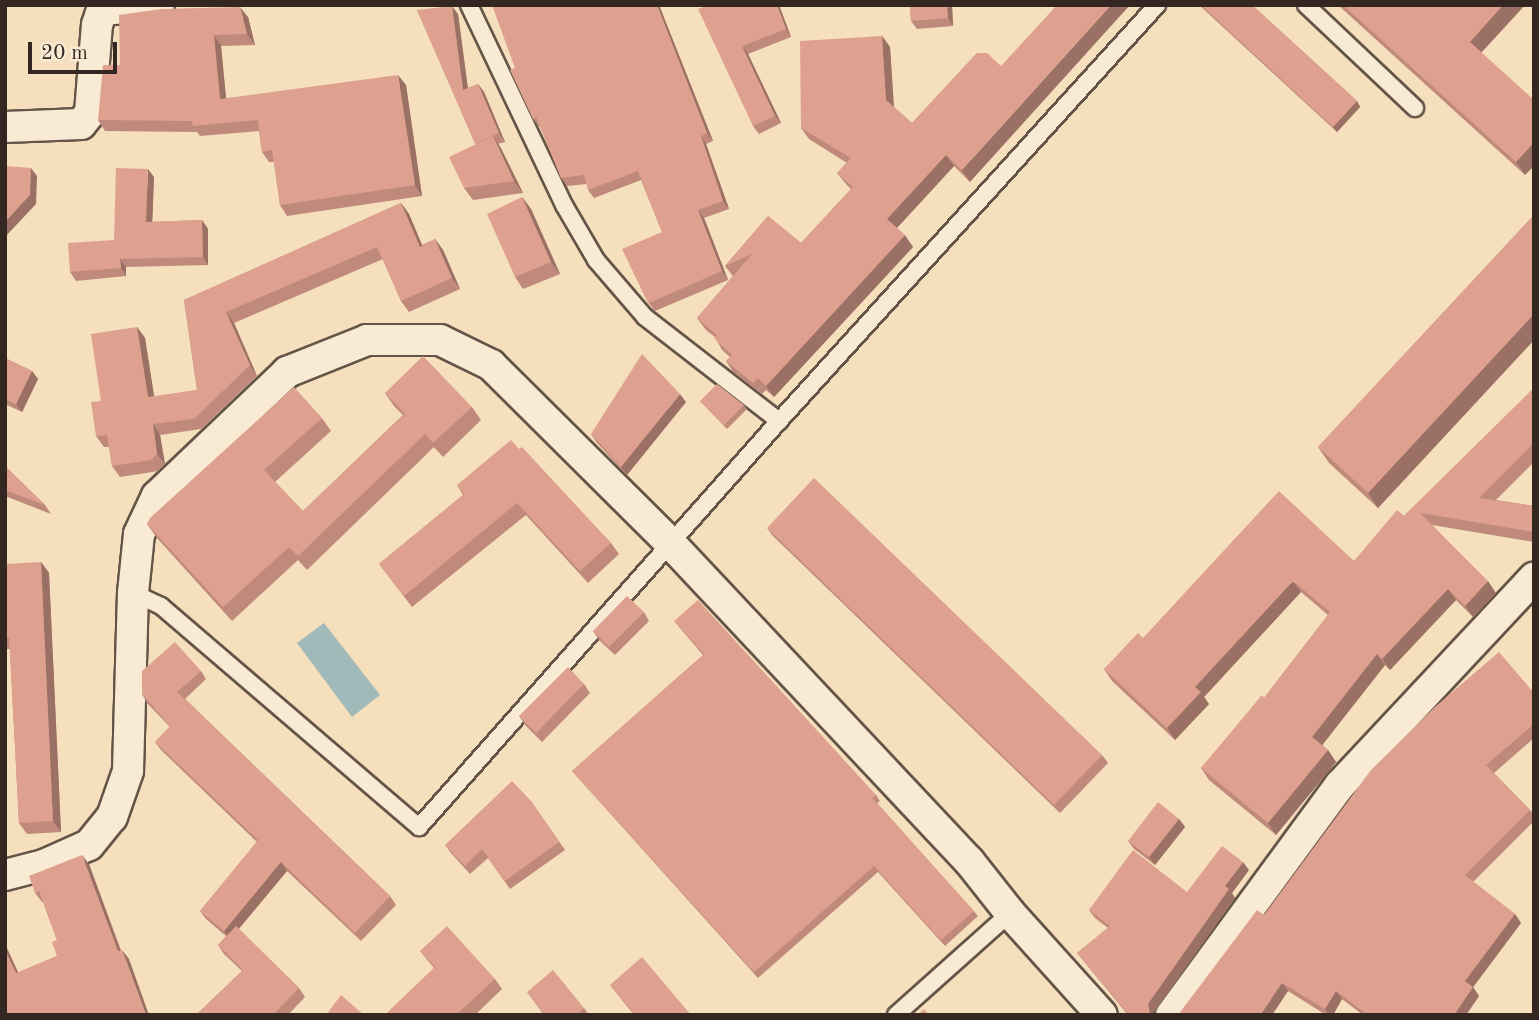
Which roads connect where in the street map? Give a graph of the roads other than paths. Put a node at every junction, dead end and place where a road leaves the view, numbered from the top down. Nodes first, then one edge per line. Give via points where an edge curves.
1 (159, 5) edge
2 (469, 5) edge
3 (1157, 5) edge
4 (1306, 5) edge
5 (1415, 108) dead end
6 (5, 127) edge
7 (779, 421) junction
8 (672, 545) junction
9 (1534, 578) edge
10 (133, 593) junction
11 (5, 876) edge
12 (1010, 913) junction
13 (896, 1015) edge
14 (1102, 1015) edge
15 (1171, 1015) edge

1 - 6 street via 102,10 90,113 81,124
2 - 7 lane via 564,205 596,260 645,317
3 - 7 lane
4 - 5 lane
7 - 8 lane
8 - 10 lane via 419,827 161,606
8 - 10 street via 491,365 440,340 367,340 287,372 157,496 139,534
8 - 12 street via 969,861
9 - 15 street via 1340,785
10 - 11 street via 128,771 112,817 89,845
12 - 13 lane
12 - 14 street

